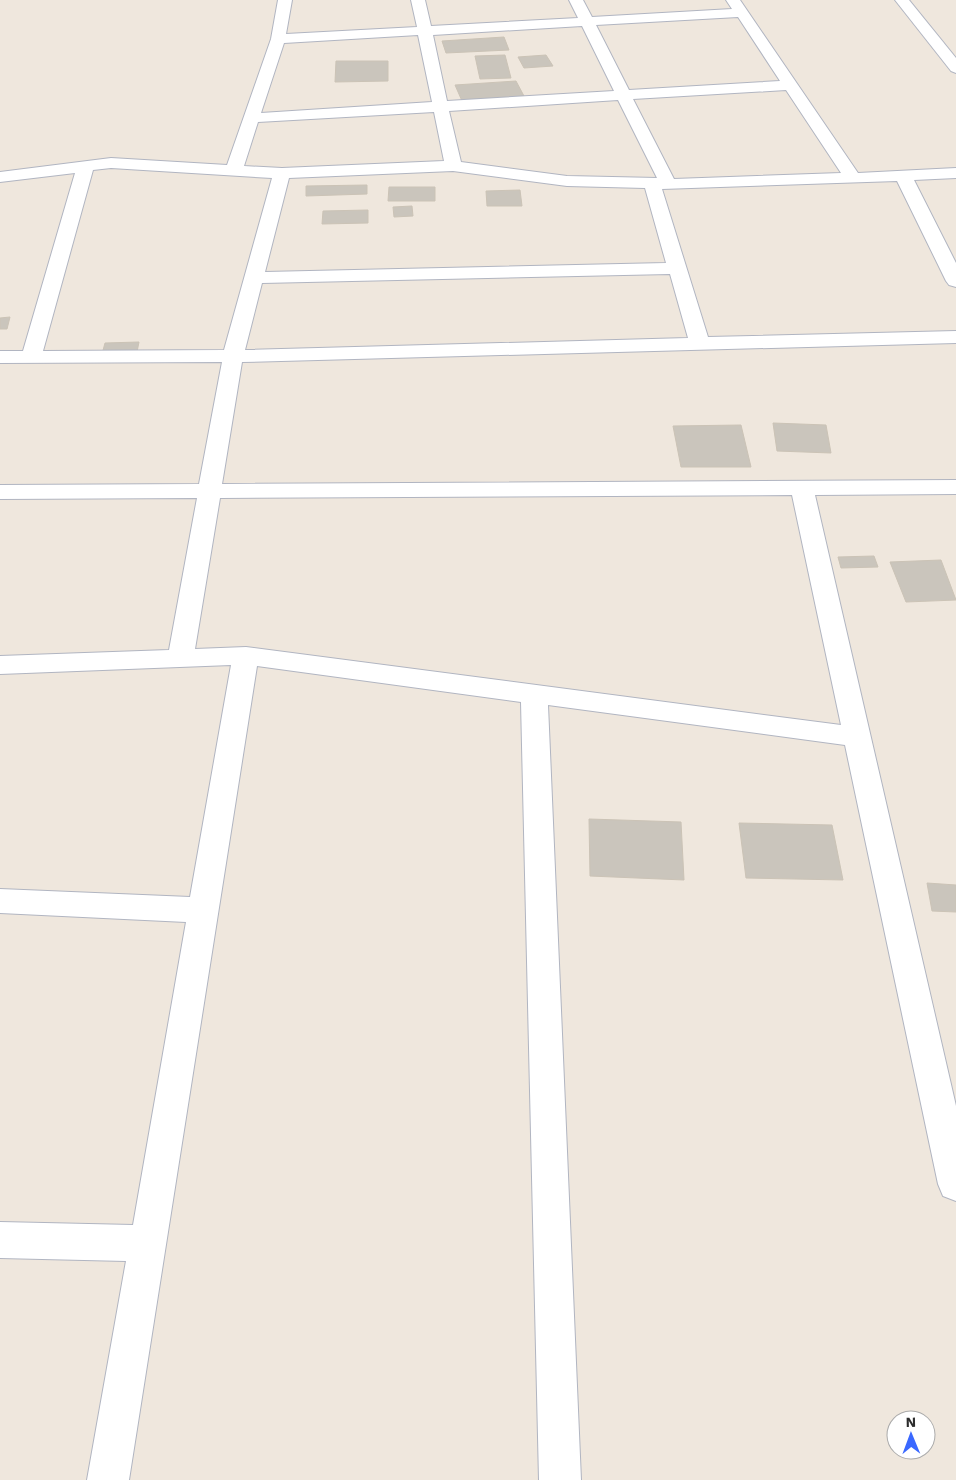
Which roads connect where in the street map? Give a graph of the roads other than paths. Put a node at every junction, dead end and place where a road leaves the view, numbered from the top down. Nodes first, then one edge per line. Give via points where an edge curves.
1 (285, 0) edge
2 (418, 0) edge
3 (576, 0) edge
4 (902, 0) edge
5 (737, 6) edge
6 (587, 22) junction
7 (425, 31) junction
8 (278, 39) junction
9 (956, 68) edge
10 (790, 85) junction
11 (624, 95) junction
12 (440, 106) junction
13 (251, 118) junction
14 (453, 166) junction
15 (85, 167) junction
16 (234, 170) junction
17 (956, 172) edge
18 (282, 173) junction
19 (903, 176) junction
20 (0, 177) edge
21 (853, 178) junction
22 (660, 184) junction
23 (677, 268) junction
24 (254, 278) junction
25 (956, 280) edge
26 (956, 337) edge
27 (700, 344) junction
28 (233, 356) junction
29 (0, 357) edge
30 (31, 357) junction
31 (956, 486) edge
32 (802, 487) junction
33 (210, 491) junction
34 (0, 492) edge
35 (246, 656) junction
36 (180, 658) junction
37 (0, 665) edge
38 (534, 694) junction
39 (858, 736) junction
40 (0, 901) edge
41 (204, 910) junction
42 (956, 1184) edge
43 (0, 1240) edge
44 (148, 1243) junction
45 (108, 1480) edge
46 (560, 1480) edge

1 - 8 street
2 - 7 street
3 - 6 street
4 - 9 street
5 - 6 street
5 - 10 street
6 - 7 street
6 - 11 street
7 - 8 street
7 - 12 street
8 - 13 street
10 - 11 street
10 - 21 street
11 - 12 street
11 - 22 street
12 - 13 street
12 - 14 street
13 - 16 street
14 - 18 street
14 - 22 street via 567,181
15 - 16 street via 111,163
15 - 20 street
15 - 30 street
16 - 18 street
17 - 19 street
18 - 24 street
19 - 21 street
19 - 25 street
21 - 22 street
22 - 23 street
23 - 24 street
23 - 27 street
24 - 28 street
26 - 27 street
27 - 28 street
28 - 30 street
28 - 33 street
29 - 30 street
31 - 32 street
32 - 33 street
32 - 39 street
33 - 34 street
33 - 36 street
35 - 36 street
35 - 38 street
35 - 41 street
36 - 37 street
38 - 39 street
38 - 46 street
39 - 42 street
40 - 41 street
41 - 44 street
43 - 44 street
44 - 45 street

